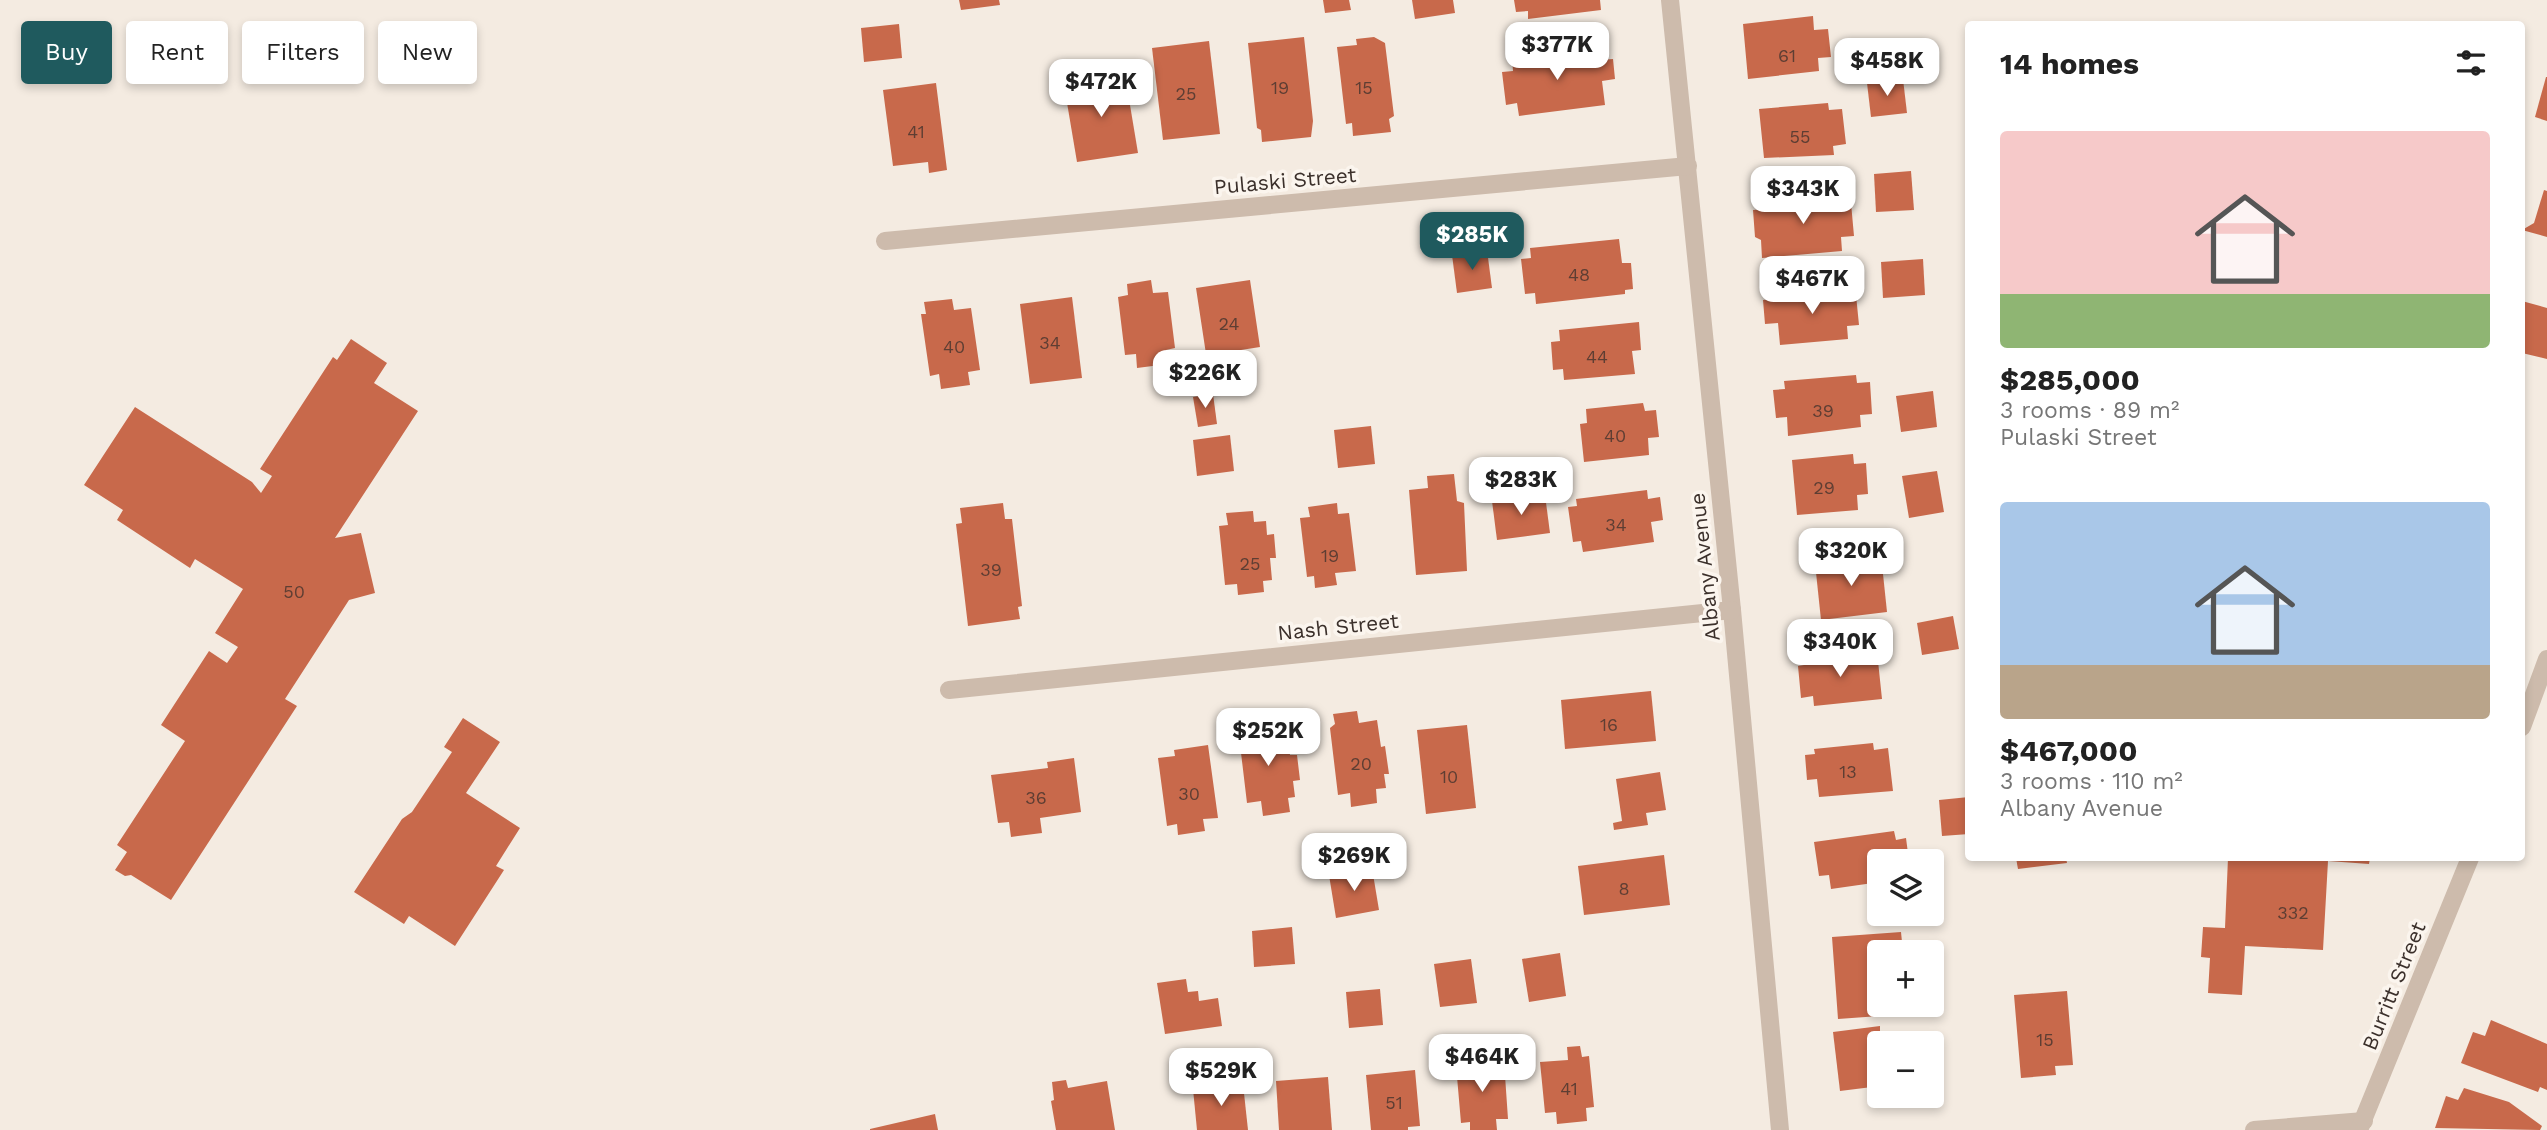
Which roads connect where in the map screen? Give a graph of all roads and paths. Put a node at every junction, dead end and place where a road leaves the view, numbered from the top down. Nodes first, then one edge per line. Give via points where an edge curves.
1 (1670, 0) edge
2 (1688, 166) junction
3 (885, 241) dead end
4 (1732, 610) junction
5 (2547, 659) edge
6 (949, 690) dead end
7 (2525, 719) edge
8 (2469, 861) edge
9 (2361, 1125) edge
10 (1780, 1130) edge
11 (2254, 1130) edge

1 - 2 street, Albany Avenue
2 - 3 street, Pulaski Street
2 - 4 street, Albany Avenue
4 - 6 street, Nash Street
4 - 10 street, Albany Avenue
5 - 7 street
8 - 9 street, Burritt Street
9 - 11 street

